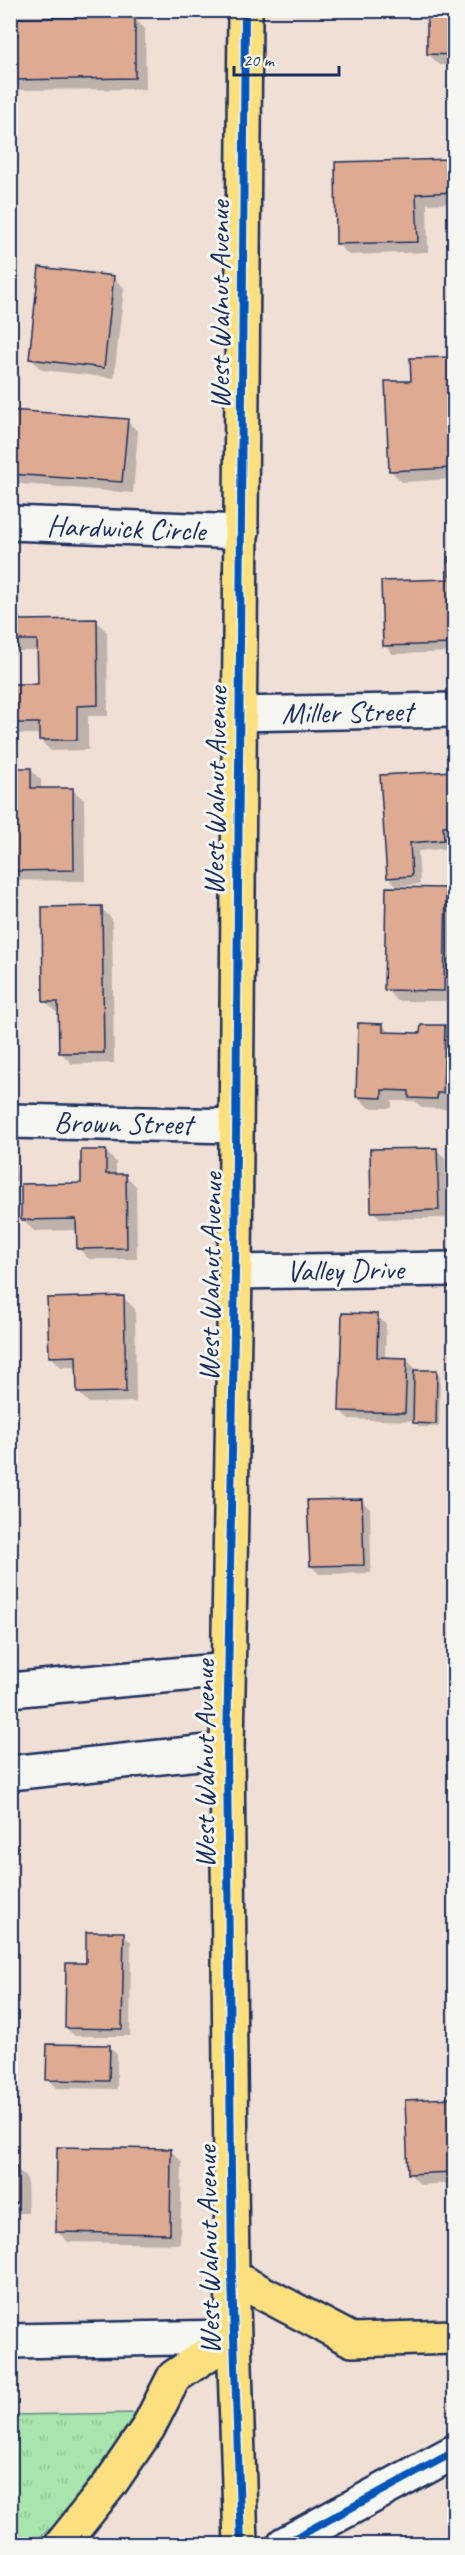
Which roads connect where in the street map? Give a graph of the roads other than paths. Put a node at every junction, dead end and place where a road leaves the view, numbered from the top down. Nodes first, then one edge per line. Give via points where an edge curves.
1 (245, 10) edge
2 (10, 523) edge
3 (242, 532) junction
4 (454, 710) edge
5 (240, 714) junction
6 (10, 1121) edge
7 (236, 1126) junction
8 (454, 1269) edge
9 (235, 1272) junction
10 (228, 1670) junction
11 (10, 1690) edge
12 (227, 1750) junction
13 (10, 1773) edge
14 (232, 2277) junction
15 (233, 2337) junction
16 (454, 2337) edge
17 (10, 2341) edge
18 (454, 2452) edge
19 (62, 2544) edge
20 (241, 2544) edge
21 (284, 2544) edge

1 - 3 main road, West Walnut Avenue
2 - 3 street, Hardwick Circle
3 - 5 main road, West Walnut Avenue
4 - 5 street, Miller Street
5 - 7 main road, West Walnut Avenue
6 - 7 street, Brown Street
7 - 9 main road, West Walnut Avenue
8 - 9 street, Valley Drive
9 - 10 main road, West Walnut Avenue
10 - 11 street
10 - 12 main road, West Walnut Avenue
12 - 13 street
12 - 14 main road, West Walnut Avenue
14 - 15 main road, West Walnut Avenue
14 - 16 main road via 352,2340
15 - 17 street
15 - 19 main road via 174,2377 148,2428 117,2475
15 - 20 main road, West Walnut Avenue
18 - 21 street

